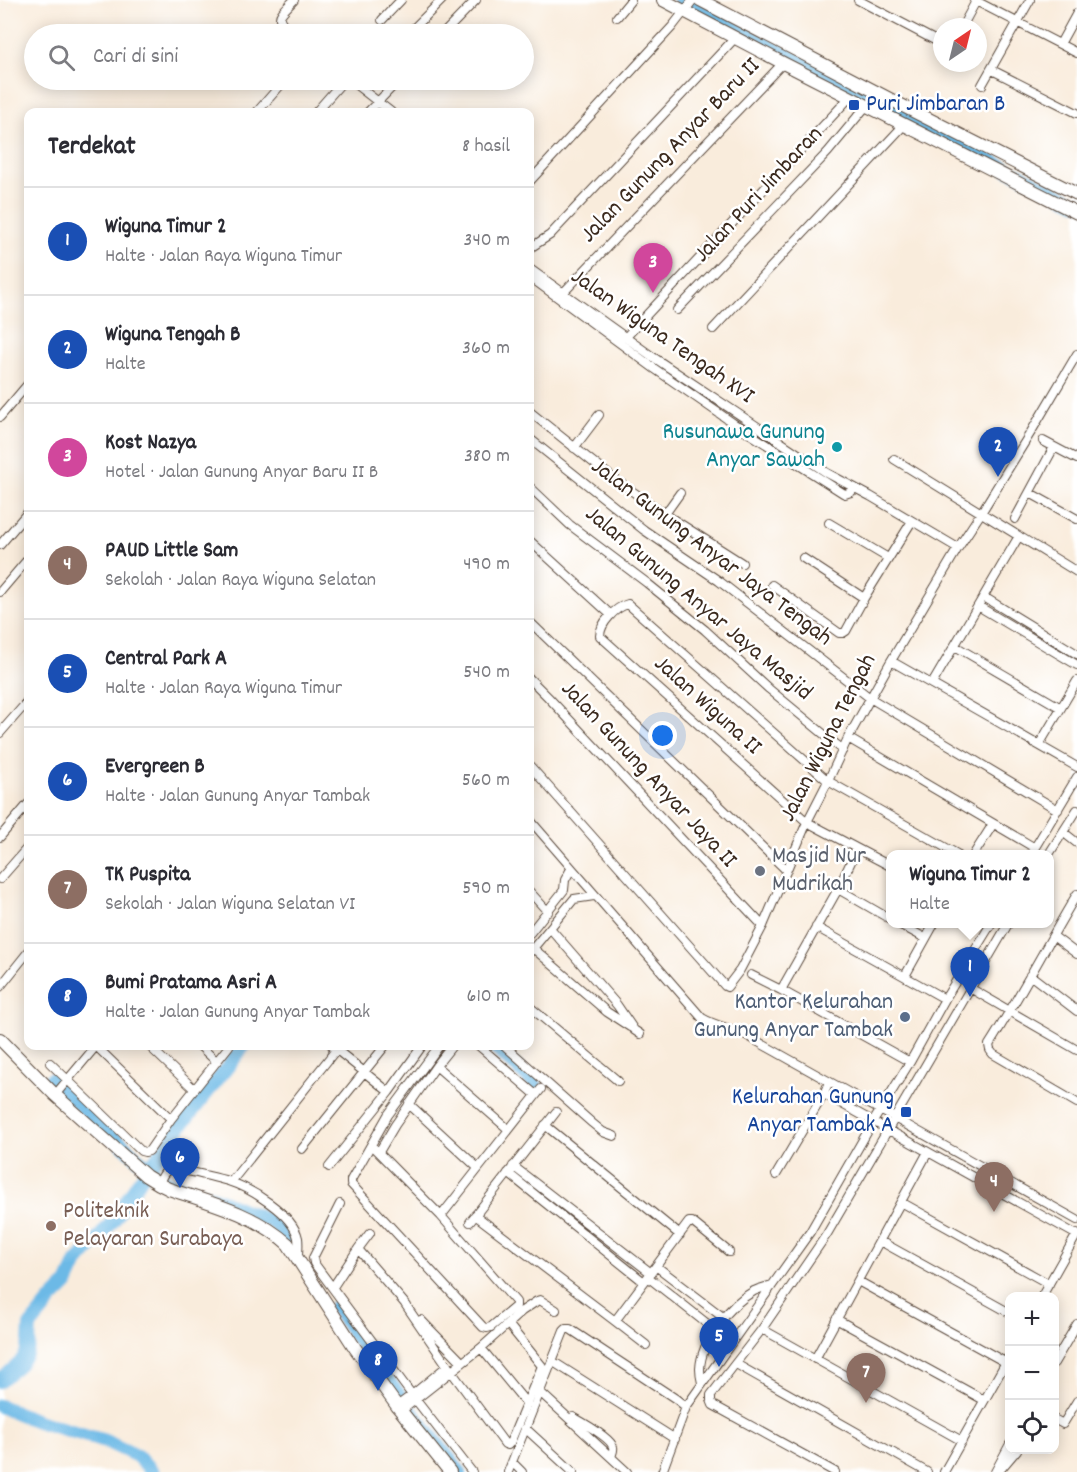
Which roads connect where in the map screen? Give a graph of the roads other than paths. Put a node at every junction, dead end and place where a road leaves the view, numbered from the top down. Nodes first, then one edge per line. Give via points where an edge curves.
1 (294, 0) edge
2 (401, 0) edge
3 (442, 0) edge
4 (476, 0) edge
5 (631, 0) edge
6 (663, 0) edge
7 (700, 0) edge
8 (858, 0) edge
9 (975, 0) edge
10 (1030, 0) edge
11 (689, 6) edge
12 (1077, 14) edge
13 (616, 17) dead end
14 (966, 18) edge
15 (382, 20) dead end
16 (1018, 22) junction
17 (283, 24) edge
18 (418, 24) edge
19 (453, 24) edge
20 (735, 38) junction
21 (933, 39) edge
22 (1060, 44) junction
23 (1077, 53) edge
24 (783, 63) junction
25 (992, 70) junction
26 (982, 85) dead end
27 (276, 90) edge
28 (335, 90) edge
29 (368, 90) edge
30 (389, 90) edge
31 (850, 97) junction
32 (378, 101) junction
33 (867, 105) junction
34 (260, 108) edge
35 (320, 108) edge
36 (372, 108) edge
37 (386, 108) edge
38 (1077, 113) edge
39 (904, 125) junction
40 (534, 177) edge
41 (1077, 194) edge
42 (1077, 213) edge
43 (534, 245) edge
44 (534, 272) edge
45 (534, 281) edge
46 (563, 293) junction
47 (677, 309) dead end
48 (712, 329) dead end
49 (626, 337) junction
50 (1077, 354) edge
51 (24, 389) edge
52 (534, 415) edge
53 (599, 415) dead end
54 (0, 417) edge
55 (1043, 441) dead end
56 (534, 442) edge
57 (1054, 447) junction
58 (574, 448) junction
59 (894, 459) dead end
60 (1077, 459) edge
61 (855, 488) junction
62 (534, 491) edge
63 (680, 493) dead end
64 (1030, 493) junction
65 (981, 513) junction
66 (665, 514) junction
67 (24, 518) edge
68 (1015, 519) dead end
69 (1077, 519) edge
70 (912, 521) junction
71 (829, 523) dead end
72 (1019, 536) junction
73 (0, 545) edge
74 (534, 545) edge
75 (958, 548) junction
76 (803, 558) dead end
77 (888, 558) junction
78 (742, 563) dead end
79 (24, 564) edge
80 (1077, 572) edge
81 (772, 585) dead end
82 (0, 592) edge
83 (984, 597) junction
84 (864, 598) junction
85 (978, 606) junction
86 (611, 615) junction
87 (534, 626) edge
88 (955, 646) junction
89 (1077, 654) edge
90 (891, 660) junction
91 (1077, 665) edge
92 (1077, 681) edge
93 (534, 683) edge
94 (932, 684) junction
95 (870, 698) junction
96 (24, 706) edge
97 (1062, 708) junction
98 (0, 733) edge
99 (848, 738) junction
100 (1039, 745) junction
101 (843, 750) junction
102 (1077, 767) edge
103 (534, 770) edge
104 (1077, 777) edge
105 (828, 781) junction
106 (24, 809) edge
107 (1058, 810) junction
108 (1077, 810) edge
109 (807, 822) junction
110 (993, 824) junction
111 (534, 825) edge
112 (1063, 832) junction
113 (0, 837) edge
114 (1077, 843) edge
115 (858, 849) junction
116 (948, 850) edge
117 (977, 850) edge
118 (1032, 850) edge
119 (1034, 850) edge
120 (1052, 850) edge
121 (24, 852) edge
122 (886, 863) edge
123 (571, 869) junction
124 (786, 870) junction
125 (0, 879) edge
126 (838, 889) junction
127 (564, 890) junction
128 (1077, 895) edge
129 (534, 896) edge
130 (594, 896) junction
131 (574, 899) junction
132 (548, 912) junction
133 (886, 916) edge
134 (763, 926) junction
135 (816, 927) junction
136 (534, 928) edge
137 (550, 928) junction
138 (906, 928) edge
139 (931, 928) edge
140 (988, 928) edge
141 (994, 928) edge
142 (1005, 928) edge
143 (1001, 934) junction
144 (1053, 936) junction
145 (925, 938) junction
146 (534, 947) edge
147 (534, 952) edge
148 (1077, 954) edge
149 (24, 957) edge
150 (751, 975) dead end
151 (1030, 975) junction
152 (905, 976) junction
153 (0, 987) edge
154 (970, 988) junction
155 (781, 990) junction
156 (945, 999) junction
157 (534, 1009) edge
158 (1077, 1011) edge
159 (1010, 1012) junction
160 (0, 1039) edge
161 (93, 1050) edge
162 (100, 1050) edge
163 (153, 1050) edge
164 (204, 1050) edge
165 (226, 1050) edge
166 (334, 1050) edge
167 (340, 1050) edge
168 (382, 1050) edge
169 (419, 1050) edge
170 (436, 1050) edge
171 (449, 1050) edge
172 (484, 1050) edge
173 (510, 1050) edge
174 (1077, 1050) edge
175 (907, 1060) junction
176 (216, 1061) junction
177 (50, 1063) dead end
178 (436, 1066) junction
179 (364, 1071) junction
180 (68, 1080) junction
181 (618, 1081) dead end
182 (829, 1082) junction
183 (194, 1089) junction
184 (388, 1092) junction
185 (57, 1093) junction
186 (824, 1094) junction
187 (1077, 1103) edge
188 (409, 1104) junction
189 (881, 1110) junction
190 (556, 1112) dead end
191 (895, 1118) junction
192 (171, 1119) junction
193 (873, 1122) junction
194 (545, 1125) junction
195 (508, 1130) junction
196 (888, 1130) junction
197 (614, 1136) dead end
198 (371, 1145) junction
199 (302, 1149) dead end
200 (379, 1152) junction
201 (928, 1152) junction
202 (329, 1167) dead end
203 (478, 1168) junction
204 (510, 1170) junction
205 (776, 1175) dead end
206 (161, 1179) junction
207 (231, 1182) junction
208 (901, 1202) junction
209 (340, 1204) dead end
210 (441, 1216) junction
211 (1077, 1220) edge
212 (370, 1233) dead end
213 (1077, 1234) edge
214 (680, 1235) junction
215 (880, 1241) junction
216 (358, 1249) junction
217 (729, 1252) dead end
218 (298, 1255) junction
219 (650, 1274) junction
220 (858, 1281) junction
221 (1049, 1284) junction
222 (773, 1285) junction
223 (333, 1287) junction
224 (1044, 1292) edge
225 (405, 1304) junction
226 (556, 1310) dead end
227 (1005, 1310) edge
228 (724, 1318) junction
229 (836, 1319) junction
230 (615, 1321) junction
231 (508, 1324) junction
232 (1077, 1324) edge
233 (762, 1329) junction
234 (715, 1330) junction
235 (646, 1345) dead end
236 (481, 1348) junction
237 (1059, 1355) edge
238 (1005, 1357) edge
239 (815, 1359) junction
240 (552, 1361) junction
241 (462, 1362) junction
242 (1005, 1362) edge
243 (736, 1364) junction
244 (449, 1368) junction
245 (702, 1383) junction
246 (540, 1392) junction
247 (984, 1400) junction
248 (1077, 1401) edge
249 (407, 1403) junction
250 (527, 1404) junction
251 (686, 1407) junction
252 (1059, 1422) edge
253 (525, 1428) junction
254 (675, 1439) junction
255 (962, 1441) junction
256 (1005, 1454) edge
257 (1013, 1454) edge
258 (512, 1462) junction
259 (450, 1472) edge
260 (472, 1472) edge
261 (508, 1472) edge
262 (522, 1472) edge
263 (573, 1472) edge
264 (627, 1472) edge
265 (663, 1472) edge
266 (835, 1472) edge
267 (927, 1472) edge
268 (944, 1472) edge
269 (997, 1472) edge

1 - 17 street via 281,14 279,20
2 - 15 street
3 - 18 street
4 - 19 street
5 - 13 street
6 - 11 street
7 - 41 street
8 - 21 street
9 - 14 street
9 - 16 street
10 - 16 street
11 - 20 street
11 - 40 street
12 - 22 street
16 - 22 street
16 - 25 street
20 - 24 street
20 - 43 street via 550,235
22 - 23 street
24 - 31 street
24 - 46 street, Jalan Gunung Anyar Baru II
25 - 26 street
25 - 38 street
27 - 34 street
28 - 35 street
29 - 32 street
30 - 32 street
31 - 33 street
31 - 49 street
32 - 36 street
32 - 37 street
33 - 39 street
33 - 47 street, Jalan Puri Jimbaran via 828,152
39 - 42 street
39 - 48 street
44 - 46 street, Jalan Wiguna Tengah XVI
45 - 61 street via 743,429 843,493
46 - 49 street, Jalan Wiguna Tengah XVI
49 - 61 street, Jalan Wiguna Tengah XVI
50 - 65 street, Jalan Wiguna Tengah
51 - 54 street
52 - 58 street
53 - 58 street
55 - 57 street
56 - 95 street, Jalan Gunung Anyar Jaya Tengah via 644,530 719,581
57 - 60 street
57 - 64 street
58 - 66 street
59 - 65 street
61 - 70 street, Jalan Wiguna Tengah XVI
62 - 101 street, Jalan Gunung Anyar Jaya Masjid via 570,525 705,630
63 - 66 street
64 - 68 street
64 - 69 street
65 - 72 street
65 - 75 street, Jalan Wiguna Tengah
66 - 78 street
67 - 73 street
70 - 75 street, Jalan Wiguna Tengah XVI
70 - 77 street
71 - 77 street
72 - 80 street
72 - 83 street
74 - 86 street
75 - 90 street, Jalan Wiguna Tengah
76 - 84 street
77 - 84 street
79 - 82 street
81 - 84 street via 839,633 846,631
83 - 85 street
83 - 89 street
85 - 88 street
85 - 91 street
86 - 105 street via 628,604
86 - 109 street, Jalan Wiguna II via 600,636
87 - 124 street
88 - 94 street
88 - 97 street
90 - 94 street
90 - 95 street, Jalan Wiguna Tengah
92 - 97 street
93 - 134 street, Jalan Gunung Anyar Jaya II
94 - 100 street
95 - 99 street, Jalan Wiguna Tengah
95 - 107 street, Jalan Gunung Anyar Jaya Tengah
96 - 98 street
97 - 100 street
99 - 101 street, Jalan Wiguna Tengah
99 - 110 street
100 - 102 street
101 - 105 street, Jalan Wiguna Tengah
103 - 134 street, Jalan Wiguna Tengah via 724,986 740,970
104 - 107 street
105 - 109 street, Jalan Wiguna Tengah
105 - 116 street
106 - 113 street
107 - 119 street
108 - 112 street
109 - 115 street
109 - 124 street, Jalan Wiguna Tengah
110 - 117 street
110 - 118 street
111 - 123 street
112 - 114 street
112 - 120 street
115 - 122 street
115 - 126 street
121 - 125 street
123 - 127 street
123 - 130 street
124 - 134 street, Jalan Wiguna Tengah
126 - 133 street
126 - 135 street
127 - 131 street
127 - 132 street
128 - 144 street
129 - 132 street
130 - 131 street
130 - 182 street via 702,1018 744,1034
131 - 137 street
132 - 136 street
135 - 152 street
135 - 155 street
137 - 146 street
137 - 147 street via 637,1032
138 - 145 street
139 - 145 street
140 - 156 street
141 - 143 street
142 - 143 street
143 - 154 street
144 - 148 street
144 - 151 street
145 - 152 street
149 - 153 street
150 - 155 street
151 - 158 street
151 - 159 street
152 - 156 street
154 - 159 street
154 - 191 street
155 - 175 street
156 - 175 street
157 - 181 street
159 - 174 street
159 - 187 street via 990,1050
160 - 185 street
161 - 180 street
162 - 192 street
163 - 183 street
164 - 176 street
165 - 176 street
166 - 207 street
167 - 179 street
168 - 179 street
169 - 184 street
170 - 198 street
171 - 178 street
172 - 195 street via 539,1092
173 - 197 street via 592,1123
175 - 189 street
176 - 183 street
177 - 180 street
178 - 188 street
178 - 195 street
179 - 184 street
179 - 199 street
180 - 185 street
180 - 192 street via 141,1151 149,1151
182 - 186 street
182 - 189 street
183 - 192 street
184 - 202 street
185 - 206 street via 142,1173
186 - 193 street
186 - 205 street
188 - 200 street
188 - 203 street
189 - 191 street
189 - 193 street
190 - 194 street
191 - 196 street
191 - 211 street
193 - 196 street
193 - 222 street via 810,1232
194 - 204 street
194 - 214 street
195 - 203 street
196 - 201 street
196 - 233 street via 827,1234
198 - 200 street
198 - 210 street via 351,1184 483,1327 491,1327 516,1302
200 - 210 street
201 - 208 street
201 - 213 street
203 - 210 street
204 - 219 street
204 - 230 street via 472,1218
206 - 207 street via 174,1168
206 - 218 street via 169,1189 258,1222
207 - 218 street via 280,1210 298,1238
208 - 215 street
208 - 221 street
209 - 223 street via 313,1258
212 - 216 street
213 - 221 street
214 - 217 street via 692,1222
214 - 219 street
215 - 220 street
215 - 227 street
216 - 223 street
216 - 225 street
218 - 249 street via 354,1348
219 - 228 street
219 - 230 street
219 - 234 street
220 - 229 street
220 - 238 street
221 - 224 street
222 - 228 street via 743,1298
222 - 245 street
223 - 249 street
225 - 241 street
225 - 244 street
226 - 231 street via 540,1300
228 - 234 street
229 - 239 street
229 - 247 street
230 - 235 street
231 - 236 street
231 - 250 street via 542,1366
232 - 237 street
233 - 239 street
233 - 243 street
234 - 245 street via 701,1361
236 - 241 street
236 - 250 street
239 - 255 street
240 - 246 street
240 - 251 street via 564,1331 570,1329
240 - 254 street
241 - 244 street
242 - 247 street
243 - 266 street via 711,1395 713,1405
243 - 267 street
244 - 249 street
244 - 250 street via 505,1444 510,1443
245 - 251 street
246 - 253 street
246 - 264 street
247 - 255 street
248 - 252 street via 1063,1424
249 - 259 street
249 - 260 street
251 - 254 street
253 - 258 street
253 - 263 street
254 - 265 street
255 - 268 street
256 - 269 street
257 - 269 street
258 - 261 street
258 - 262 street

